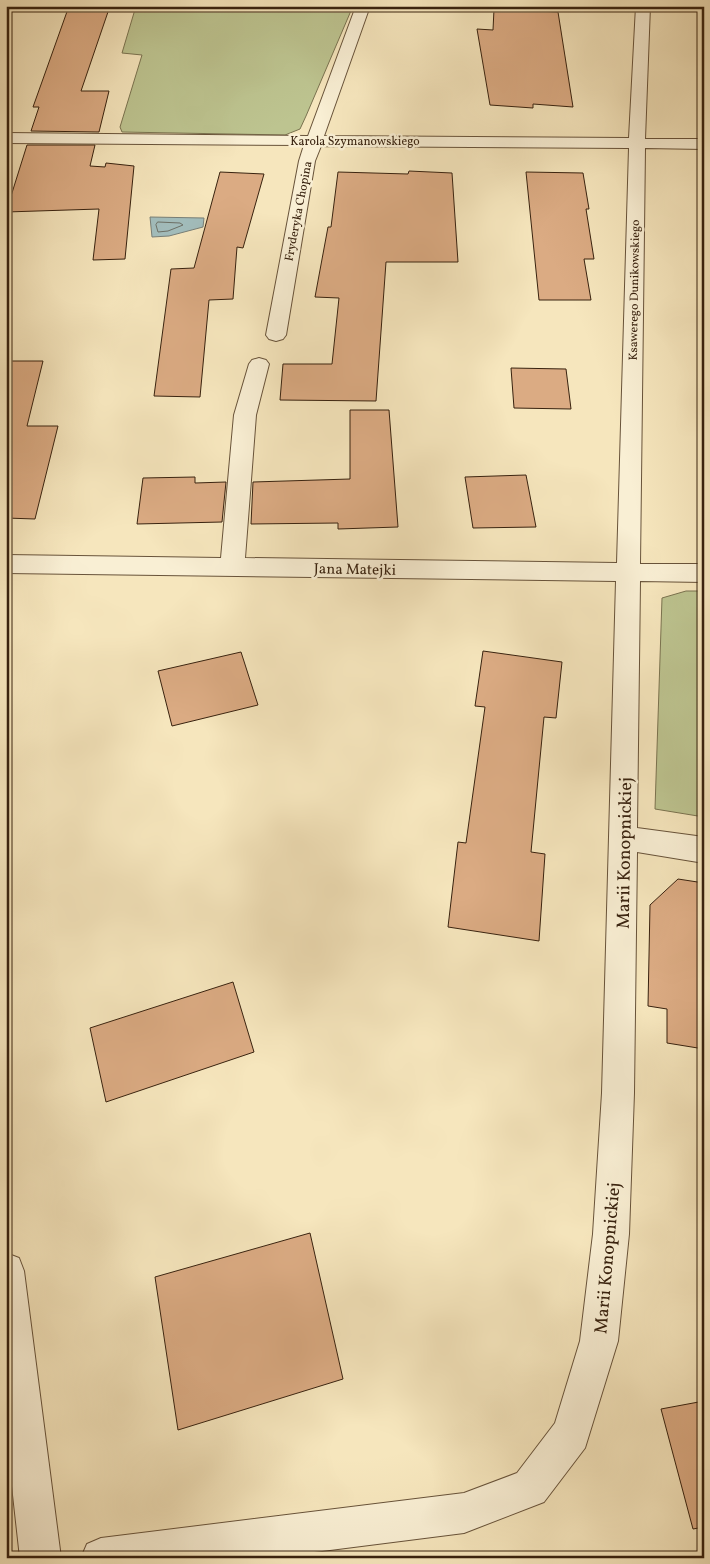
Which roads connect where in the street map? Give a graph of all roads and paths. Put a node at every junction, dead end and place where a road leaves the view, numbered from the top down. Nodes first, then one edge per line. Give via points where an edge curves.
1 (363, 6) edge
2 (644, 6) edge
3 (6, 138) edge
4 (314, 141) junction
5 (637, 144) junction
6 (704, 144) edge
7 (276, 335) dead end
8 (259, 364) dead end
9 (6, 564) edge
10 (232, 567) junction
11 (628, 573) junction
12 (704, 573) edge
13 (625, 838) junction
14 (704, 850) edge
15 (6, 1271) edge
16 (41, 1558) edge
17 (101, 1558) edge

1 - 4 street, Fryderyka Chopina
2 - 5 street, Ksawerego Dunikowskiego
3 - 4 street, Karola Szymanowskiego
4 - 5 street, Karola Szymanowskiego
4 - 7 street, Fryderyka Chopina via 307,161
5 - 6 street, Karola Szymanowskiego
5 - 11 street, Ksawerego Dunikowskiego
8 - 10 street via 245,415
9 - 10 street, Jana Matejki
10 - 11 street, Jana Matejki
11 - 12 street, Jana Matejki
11 - 13 street, Marii Konopnickiej
13 - 14 street
13 - 17 street, Marii Konopnickiej via 611,1234 599,1341 571,1434 530,1488 464,1513
15 - 16 street

